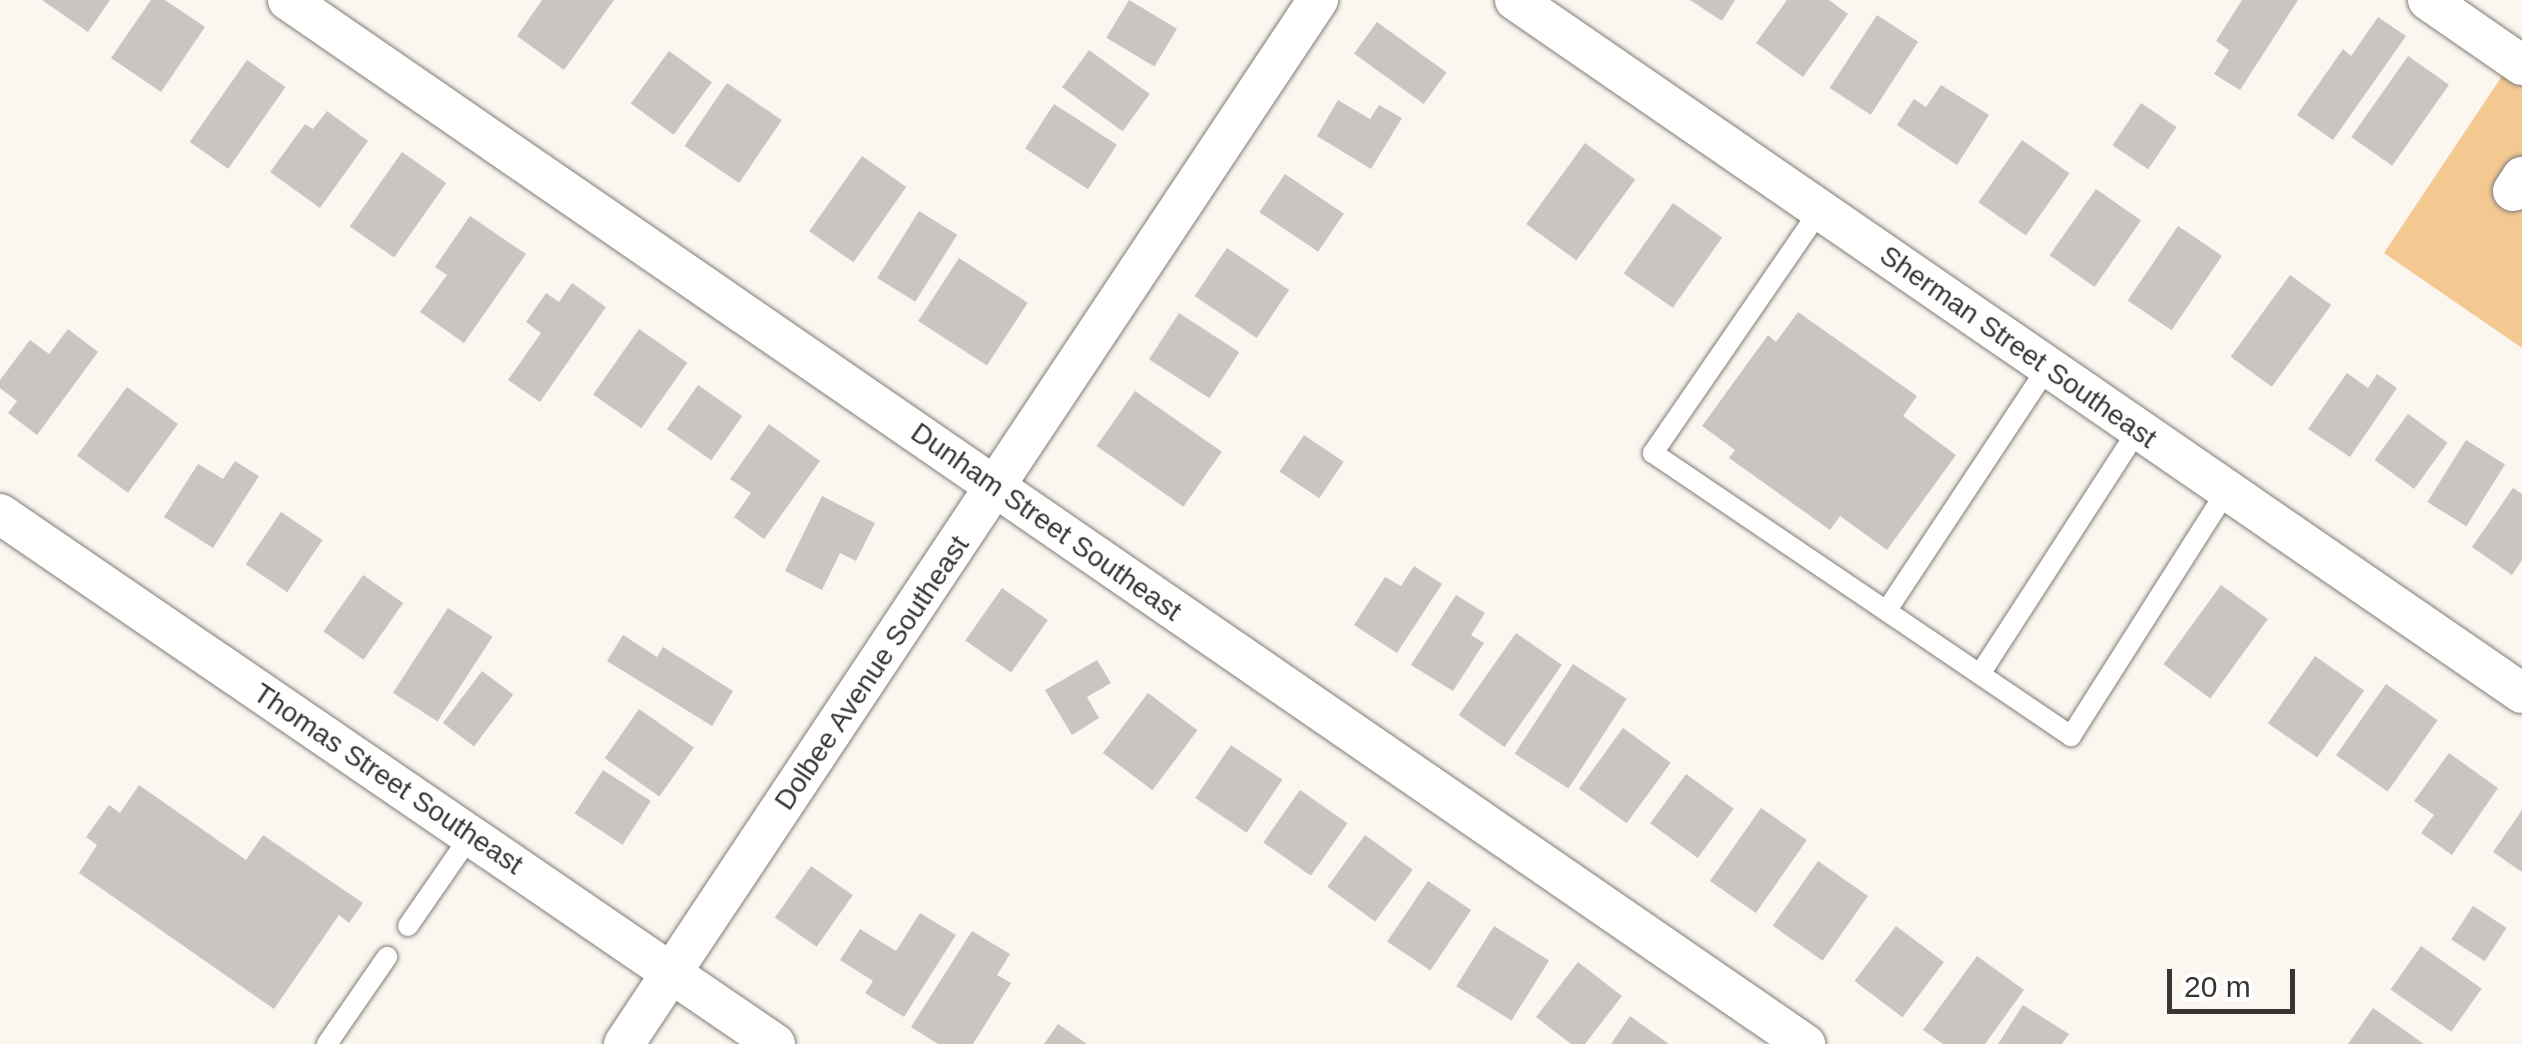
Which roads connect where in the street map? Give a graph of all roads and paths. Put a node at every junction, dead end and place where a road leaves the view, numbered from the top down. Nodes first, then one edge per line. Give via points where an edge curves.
1 (288, 0) edge
2 (1318, 0) edge
3 (1515, 0) edge
4 (2428, 0) edge
5 (2522, 65) edge
6 (1820, 210) junction
7 (2048, 367) junction
8 (2138, 430) junction
9 (996, 488) junction
10 (2228, 490) junction
11 (0, 514) edge
12 (1887, 610) junction
13 (1980, 674) junction
14 (2522, 693) edge
15 (471, 835) junction
16 (408, 926) dead end
17 (387, 957) dead end
18 (672, 973) junction
19 (326, 1044) edge
20 (624, 1044) edge
21 (774, 1044) edge
22 (1805, 1044) edge

1 - 9 street, Dunham Street Southeast
2 - 9 street, Dolbee Avenue Southeast
3 - 6 street, Sherman Street Southeast
4 - 5 street
6 - 7 street, Sherman Street Southeast
6 - 12 lane via 1653,453
7 - 8 street, Sherman Street Southeast
7 - 12 lane
8 - 10 street, Sherman Street Southeast
8 - 13 lane
9 - 18 street, Dolbee Avenue Southeast
9 - 22 street, Dunham Street Southeast
10 - 13 lane via 2071,736
10 - 14 street, Sherman Street Southeast
11 - 15 street, Thomas Street Southeast
12 - 13 lane
15 - 16 lane
15 - 18 street, Thomas Street Southeast
17 - 19 lane
18 - 20 street, Dolbee Avenue Southeast
18 - 21 street, Thomas Street Southeast

